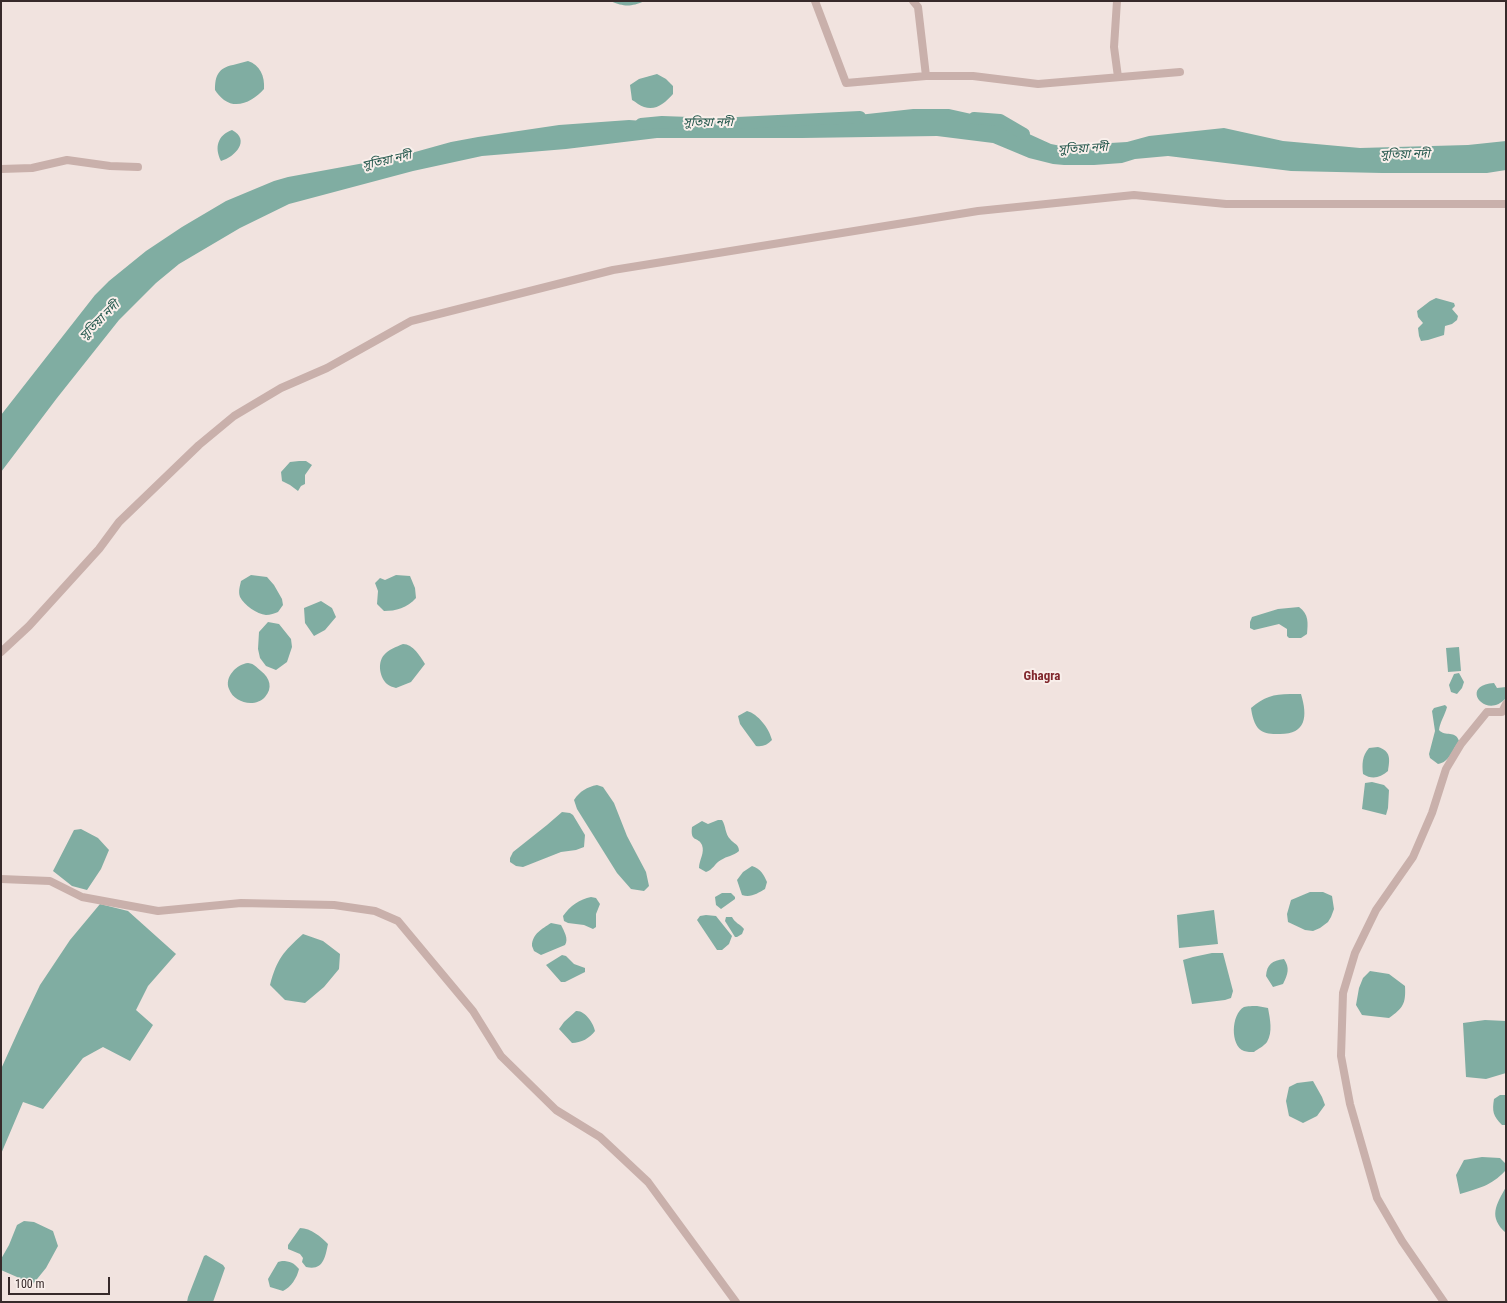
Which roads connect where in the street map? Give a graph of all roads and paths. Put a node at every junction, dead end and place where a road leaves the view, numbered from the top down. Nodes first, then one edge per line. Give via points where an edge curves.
1 (815, 1) edge
2 (913, 1) edge
3 (1117, 1) edge
4 (1180, 72) dead end
5 (926, 76) junction
6 (1118, 77) junction
7 (138, 167) dead end
8 (1, 168) edge
9 (1506, 204) edge
10 (1, 652) edge
11 (1506, 704) edge
12 (1, 879) edge
13 (736, 1302) edge
14 (1444, 1302) edge

1 - 5 street via 846,83
2 - 5 street via 918,7
3 - 6 street via 1114,47
4 - 6 street
5 - 6 street via 973,76 1038,84
7 - 8 street via 67,160 32,168
9 - 10 street via 1226,204 1134,194 978,212 612,270 411,321 327,368 281,388 234,416 199,444 119,522 94,555 29,626
11 - 14 street via 1502,712 1487,712 1461,744 1446,769 1432,813 1413,857 1376,910 1355,953 1343,993 1341,1056 1350,1104 1377,1198 1402,1241
12 - 13 street via 50,882 82,897 158,911 241,904 334,905 375,911 398,921 473,1011 501,1056 556,1110 600,1137 648,1182

